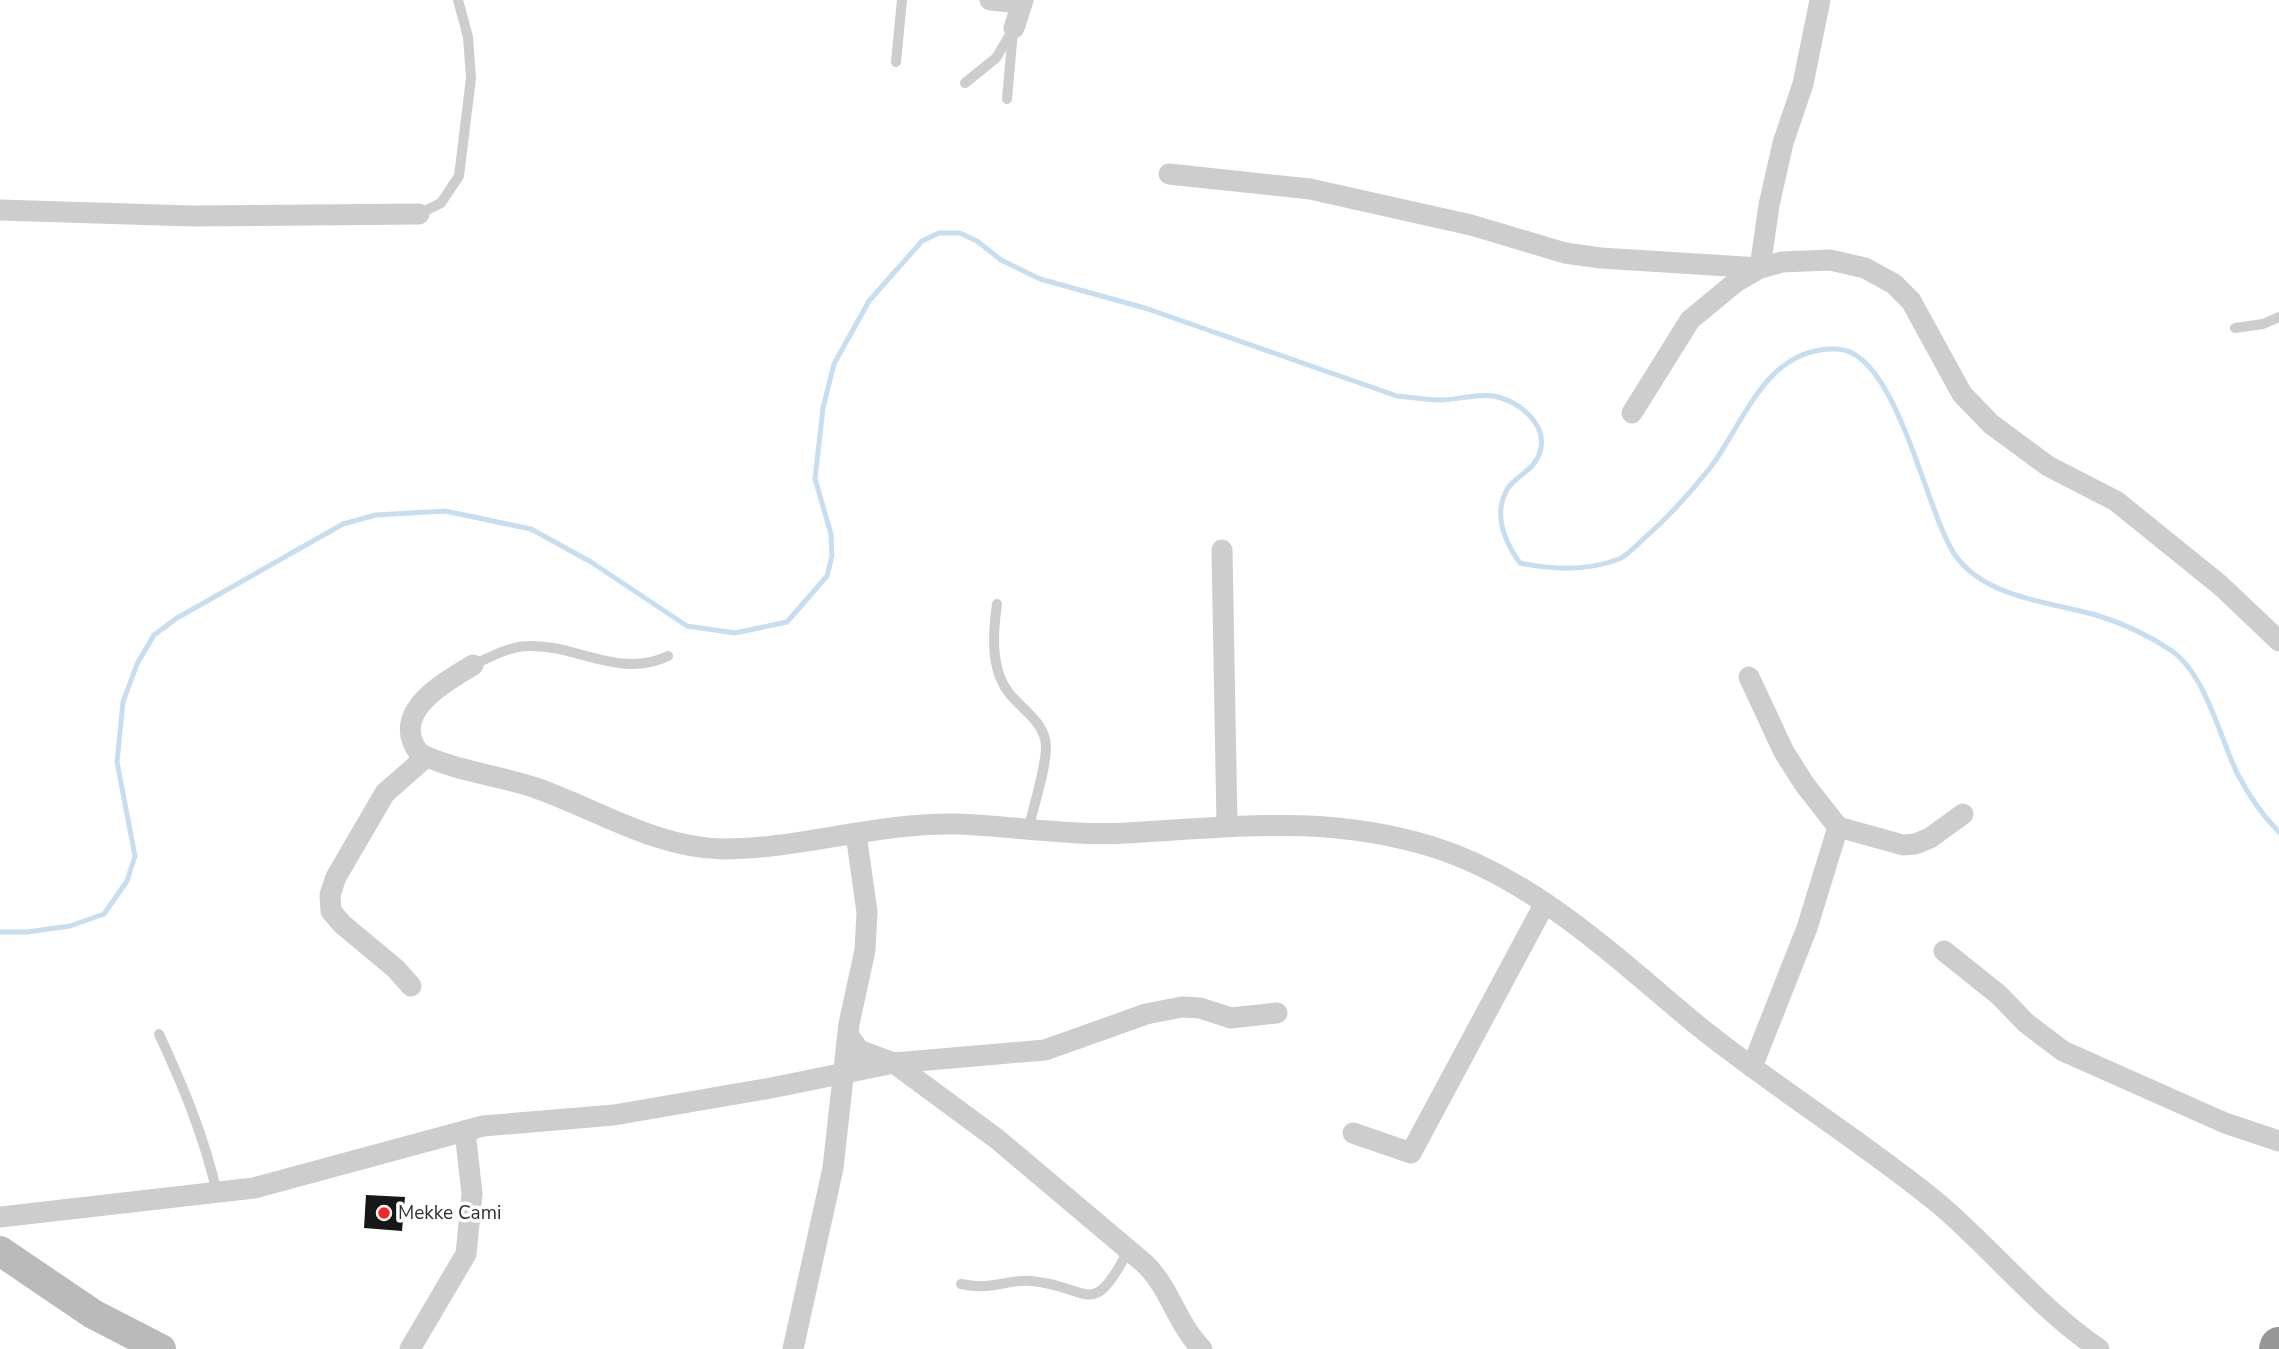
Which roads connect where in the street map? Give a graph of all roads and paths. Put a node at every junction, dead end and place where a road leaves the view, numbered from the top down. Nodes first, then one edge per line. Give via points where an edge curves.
1 (458, 0) edge
2 (902, 0) edge
3 (990, 0) edge
4 (1820, 0) edge
5 (1023, 2) edge
6 (1013, 28) junction
7 (895, 62) dead end
8 (965, 83) dead end
9 (1007, 99) dead end
10 (1169, 174) dead end
11 (0, 210) edge
12 (419, 214) joint
13 (1760, 268) junction
14 (2279, 317) edge
15 (2235, 328) dead end
16 (1632, 413) dead end
17 (1222, 550) dead end
18 (996, 604) dead end
19 (2279, 641) edge
20 (668, 656) dead end
21 (472, 665) joint
22 (1749, 677) dead end
23 (426, 757) junction
24 (1963, 814) dead end
25 (1227, 826) junction
26 (1838, 827) junction
27 (1028, 831) junction
28 (856, 834) junction
29 (1545, 903) junction
30 (1944, 951) dead end
31 (411, 986) dead end
32 (1277, 1013) dead end
33 (159, 1034) dead end
34 (848, 1035) junction
35 (894, 1063) junction
36 (1752, 1067) junction
37 (844, 1073) junction
38 (465, 1131) junction
39 (1353, 1133) dead end
40 (2279, 1142) edge
41 (217, 1193) junction
42 (0, 1217) edge
43 (0, 1251) edge
44 (1128, 1251) junction
45 (961, 1284) dead end
46 (161, 1349) edge
47 (410, 1349) edge
48 (793, 1349) edge
49 (1202, 1349) edge
50 (2099, 1349) edge

1 - 12 lane via 468,37 471,78 459,176 441,203
2 - 7 lane
3 - 5 street
4 - 13 street via 1803,84 1777,168
5 - 6 street
6 - 8 lane via 996,58
6 - 9 lane
10 - 13 street via 1310,189 1577,254
11 - 12 street via 192,216
13 - 16 street via 1690,320
13 - 19 street via 1830,260 1865,268 1894,284 1911,301 1962,394 1991,424 2048,466 2116,501 2220,585
14 - 15 lane
17 - 25 street
18 - 27 lane via 993,630 1001,677 1008,692 1035,720 1046,747
20 - 21 lane via 640,665 619,664 551,647 526,646
21 - 23 street via 430,692 415,709 412,744
22 - 26 street via 1784,751
23 - 28 street via 532,786 596,815 705,848
23 - 31 street via 385,793 330,895 331,911 342,924
24 - 26 street via 1915,844 1903,845
25 - 27 street via 1119,834
25 - 29 street via 1328,825 1380,834 1475,862
26 - 36 street via 1807,928
27 - 28 street via 956,824
28 - 34 street via 867,931
29 - 36 street
29 - 39 street via 1411,1153
30 - 40 street via 2063,1051
32 - 35 street via 1231,1018 1182,1007 1146,1014 1045,1051
33 - 41 lane via 188,1095
34 - 35 street via 859,1050
34 - 37 street
35 - 37 street
35 - 44 street via 997,1139
36 - 50 street via 1935,1201 2051,1312
37 - 38 street via 614,1115
37 - 48 street via 833,1167
38 - 41 street via 296,1178
38 - 47 street via 472,1194 466,1254
41 - 42 street
43 - 46 street via 93,1314
44 - 45 lane via 1112,1282 1091,1296 1034,1281 990,1289
44 - 49 street via 1157,1275 1183,1327

